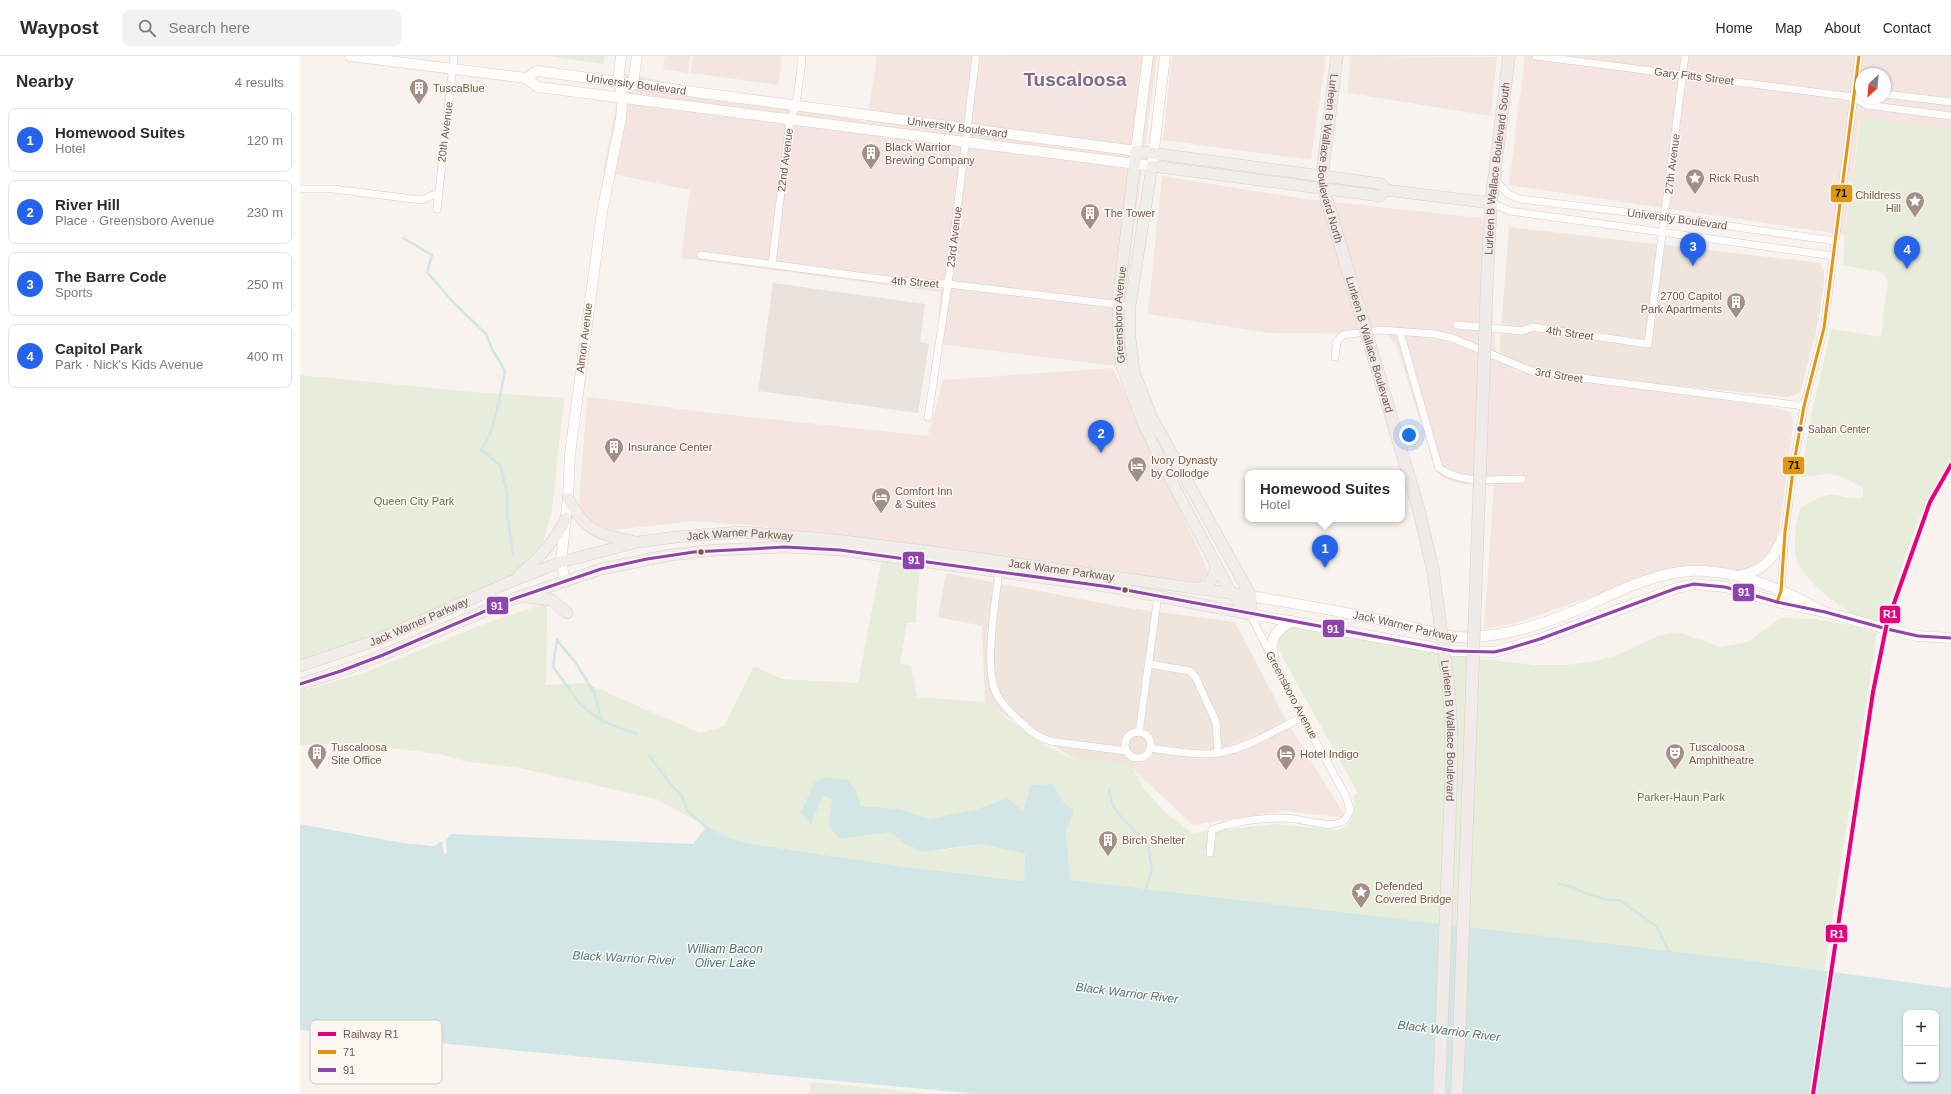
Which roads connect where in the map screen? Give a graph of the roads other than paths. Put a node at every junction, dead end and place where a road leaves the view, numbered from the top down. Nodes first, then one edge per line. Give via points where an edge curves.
1 (350, 56) edge
2 (454, 56) edge
3 (621, 56) edge
4 (637, 56) edge
5 (801, 56) edge
6 (976, 56) edge
7 (1148, 56) edge
8 (1166, 56) edge
9 (1337, 56) edge
10 (1509, 56) edge
11 (1536, 56) edge
12 (1685, 56) edge
13 (1859, 56) edge
14 (453, 69) junction
15 (1683, 75) junction
16 (526, 78) junction
17 (618, 81) junction
18 (633, 83) junction
19 (1891, 95) edge
20 (623, 97) junction
21 (1853, 97) junction
22 (1951, 102) edge
23 (796, 105) junction
24 (1951, 116) edge
25 (790, 120) junction
26 (967, 128) junction
27 (965, 143) junction
28 (1136, 151) junction
29 (1153, 154) junction
30 (1134, 164) junction
31 (1152, 166) junction
32 (1322, 175) junction
33 (1494, 179) junction
34 (300, 189) edge
35 (1324, 190) junction
36 (1386, 190) junction
37 (438, 193) junction
38 (1520, 199) junction
39 (1491, 203) junction
40 (437, 209) dead end
41 (1519, 212) junction
42 (1666, 217) junction
43 (1663, 232) junction
44 (1835, 241) junction
45 (701, 255) dead end
46 (1834, 256) junction
47 (1345, 261) joint
48 (772, 264) junction
49 (1488, 281) joint
50 (948, 284) junction
51 (1118, 304) junction
52 (1130, 306) junction
53 (1457, 325) dead end
54 (1400, 332) junction
55 (1648, 344) joint
56 (1335, 357) dead end
57 (1804, 406) junction
58 (928, 417) dead end
59 (1522, 479) dead end
60 (568, 498) junction
61 (566, 518) junction
62 (1785, 532) junction
63 (638, 542) junction
64 (561, 562) junction
65 (1215, 563) junction
66 (999, 570) junction
67 (1739, 576) junction
68 (510, 582) junction
69 (565, 582) junction
70 (1194, 588) junction
71 (1781, 591) junction
72 (1231, 592) junction
73 (1158, 595) junction
74 (520, 596) junction
75 (1251, 596) junction
76 (1777, 602) junction
77 (1825, 612) junction
78 (567, 614) dead end
79 (1250, 614) junction
80 (1291, 621) junction
81 (1951, 638) edge
82 (1273, 658) junction
83 (1149, 664) junction
84 (300, 666) edge
85 (300, 684) edge
86 (1302, 717) junction
87 (1139, 732) junction
88 (1150, 748) junction
89 (1126, 751) junction
90 (1218, 753) junction
91 (1210, 853) dead end
92 (1439, 1094) edge
93 (1457, 1094) edge

1 - 14 main road, University Boulevard
2 - 14 street, 20th Avenue
3 - 17 main road, Almon Avenue
4 - 18 main road
5 - 23 street, 22nd Avenue
6 - 26 street, 23rd Avenue
7 - 28 main road, Greensboro Avenue
8 - 29 main road, Greensboro Avenue
9 - 32 highway, Lurleen B Wallace Boulevard North
10 - 33 highway, Lurleen B Wallace Boulevard South
11 - 15 street, Gary Fitts Street
12 - 15 street, 27th Avenue
13 - 21 street
14 - 16 main road, University Boulevard
14 - 37 street, 20th Avenue
15 - 21 street, Gary Fitts Street
15 - 42 street, 27th Avenue
16 - 17 main road, University Boulevard via 537,71
16 - 20 main road, University Boulevard via 538,87
17 - 18 main road, University Boulevard
17 - 20 main road, Almon Avenue
18 - 20 main road
18 - 23 main road, University Boulevard
19 - 22 street
20 - 25 main road, University Boulevard
20 - 60 main road, Almon Avenue via 588,309 570,454
21 - 24 street, Gary Fitts Street via 1867,105
21 - 44 street
23 - 25 street, 22nd Avenue
23 - 26 main road, University Boulevard
25 - 27 main road, University Boulevard
25 - 48 street, 22nd Avenue
26 - 27 street, 23rd Avenue
26 - 28 main road, University Boulevard
27 - 30 main road, University Boulevard
27 - 50 street, 23rd Avenue
28 - 29 main road, University Boulevard
28 - 30 main road, Greensboro Avenue
29 - 31 main road, Greensboro Avenue
29 - 32 main road, University Boulevard
30 - 31 main road, University Boulevard
30 - 51 main road, Greensboro Avenue
31 - 35 main road, University Boulevard
31 - 52 main road, Greensboro Avenue
32 - 35 highway, Lurleen B Wallace Boulevard North
32 - 36 main road, University Boulevard via 1382,184
33 - 38 street, University Boulevard via 1508,194
33 - 39 highway, Lurleen B Wallace Boulevard South
34 - 37 street via 333,189 421,200
35 - 36 main road, University Boulevard via 1380,196
35 - 47 highway, Lurleen B Wallace Boulevard North
36 - 39 main road, University Boulevard
37 - 40 street, 20th Avenue
38 - 41 street via 1517,206
38 - 42 street, University Boulevard
39 - 41 street, University Boulevard
39 - 49 highway, Lurleen B Wallace Boulevard South
41 - 43 street, University Boulevard
42 - 43 street, 27th Avenue
42 - 44 street, University Boulevard
43 - 46 street, University Boulevard
43 - 55 street, 27th Avenue
44 - 46 street
45 - 48 street, 4th Street
46 - 57 street via 1824,328
47 - 92 highway, Lurleen B Wallace Boulevard, bridge via 1418,507 1433,570 1448,682 1451,782
48 - 50 street, 4th Street via 917,283
49 - 93 highway, Lurleen B Wallace Boulevard, bridge
50 - 51 street, 4th Street
50 - 58 street, 23rd Avenue
51 - 52 street, 4th Street
51 - 65 main road, Greensboro Avenue via 1119,349 1131,394 1164,467
52 - 75 main road, Greensboro Avenue via 1134,372 1141,392 1152,418
53 - 55 street, 4th Street via 1523,330 1532,327
54 - 56 street, 3rd Street via 1381,330 1343,335 1337,341
54 - 57 street, 3rd Street via 1452,338 1534,372
54 - 59 street via 1439,468 1456,478 1470,480
57 - 62 street
60 - 61 main road, Almon Avenue
60 - 63 main road via 579,517 590,528
61 - 64 main road, Almon Avenue
61 - 68 main road via 540,558
62 - 67 main road via 1771,559 1757,570
62 - 71 street
63 - 64 main road, Jack Warner Parkway
63 - 70 main road, Jack Warner Parkway via 741,532 933,552
64 - 68 main road, Jack Warner Parkway
64 - 69 main road, Almon Avenue
65 - 70 main road via 1215,572 1209,585
65 - 72 main road, Greensboro Avenue
66 - 69 main road, Jack Warner Parkway via 840,550 785,547 670,555 601,569
66 - 73 main road, Jack Warner Parkway
66 - 89 street via 993,623 992,664 996,694 1005,707 1040,738
67 - 71 main road, Jack Warner Parkway
67 - 75 main road, Jack Warner Parkway via 1689,571 1654,578 1548,620 1506,633 1468,638 1362,615
68 - 84 main road, Jack Warner Parkway via 377,640
69 - 74 main road, Jack Warner Parkway
70 - 72 main road, Jack Warner Parkway
71 - 76 street
71 - 77 main road, Jack Warner Parkway
72 - 75 main road, Jack Warner Parkway
72 - 79 main road, Greensboro Avenue
73 - 79 main road, Jack Warner Parkway
73 - 83 street
74 - 78 main road via 552,600
74 - 85 main road, Jack Warner Parkway via 383,655
75 - 79 main road
76 - 77 main road, Jack Warner Parkway
76 - 80 main road, Jack Warner Parkway via 1737,589 1694,584 1540,639 1494,652 1453,651
77 - 81 main road, Jack Warner Parkway via 1918,636
79 - 80 main road, Jack Warner Parkway
79 - 82 street, Greensboro Avenue
80 - 82 main road via 1278,630 1272,639
82 - 86 street, Greensboro Avenue
83 - 87 street
83 - 90 street via 1190,671 1196,678 1216,722
86 - 90 street via 1246,744
86 - 91 street, Greensboro Avenue via 1346,796 1350,810 1346,818 1341,823 1328,824 1288,818 1224,825 1212,830
87 - 88 street via 1150,740
87 - 89 street via 1127,737 1124,745
88 - 89 street via 1146,755 1138,758 1130,757
88 - 90 street

